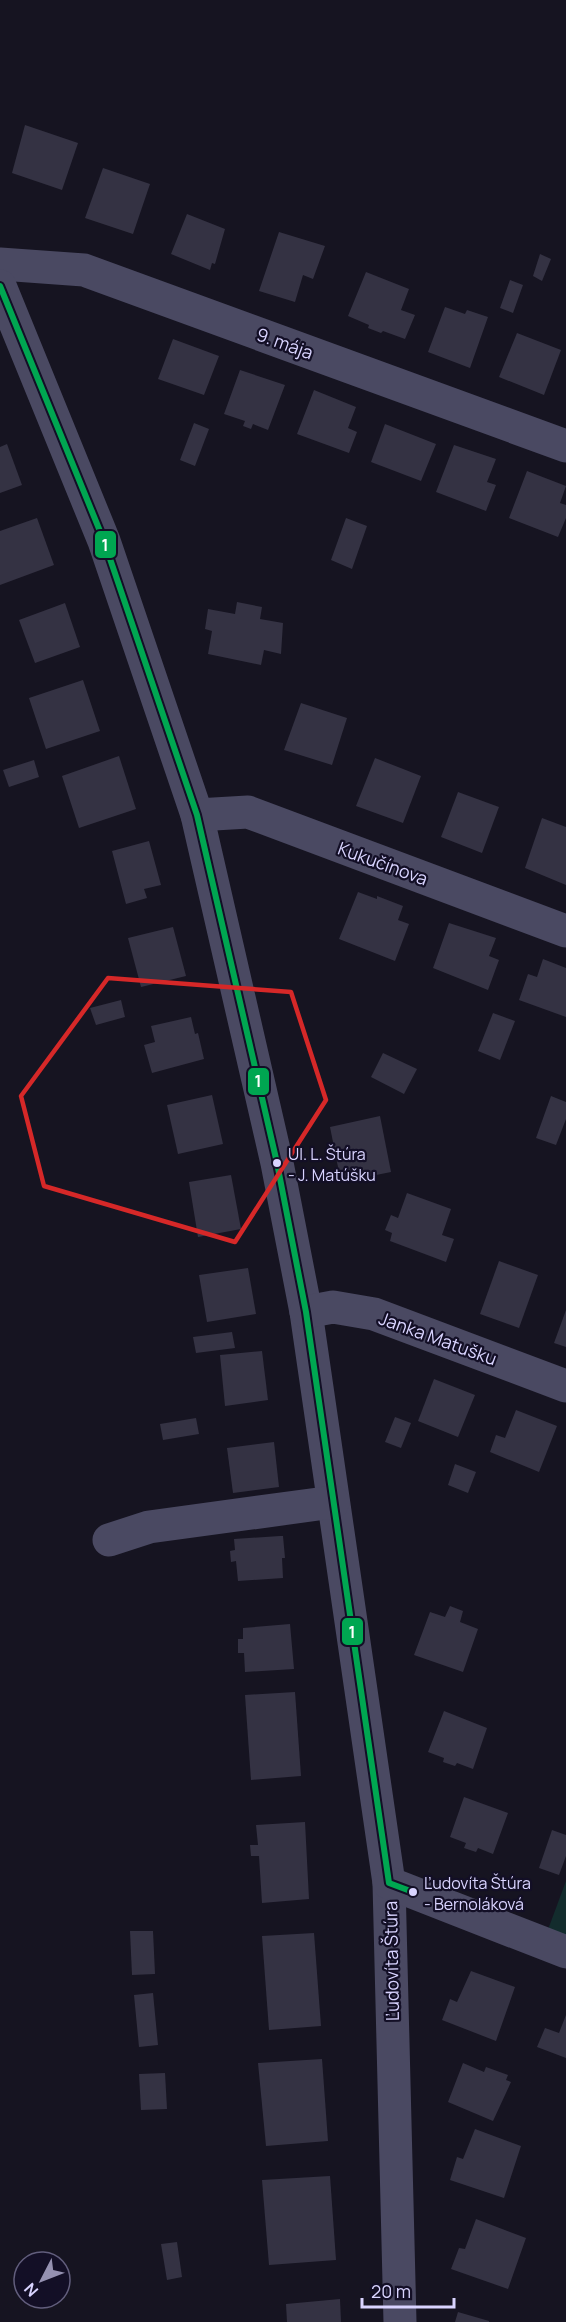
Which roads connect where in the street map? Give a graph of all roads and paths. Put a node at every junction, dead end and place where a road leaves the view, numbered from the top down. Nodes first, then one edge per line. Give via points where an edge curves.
1 (0, 264) edge
2 (0, 286) edge
3 (566, 446) edge
4 (197, 815) junction
5 (566, 931) edge
6 (306, 1312) junction
7 (566, 1386) edge
8 (333, 1502) junction
9 (109, 1540) dead end
10 (389, 1883) junction
11 (566, 1952) edge
12 (400, 2322) edge

1 - 3 street, 9. mája via 84,270
2 - 4 street, Ľudovíta Štúra via 104,541
4 - 5 street, Kukučínova via 248,812
4 - 6 street, Ľudovíta Štúra via 274,1151
6 - 7 street, Janka Matušku via 333,1307 374,1314
6 - 8 street, Ľudovíta Štúra
8 - 9 street via 149,1527
8 - 10 street, Ľudovíta Štúra
10 - 11 street
10 - 12 street, Ľudovíta Štúra

